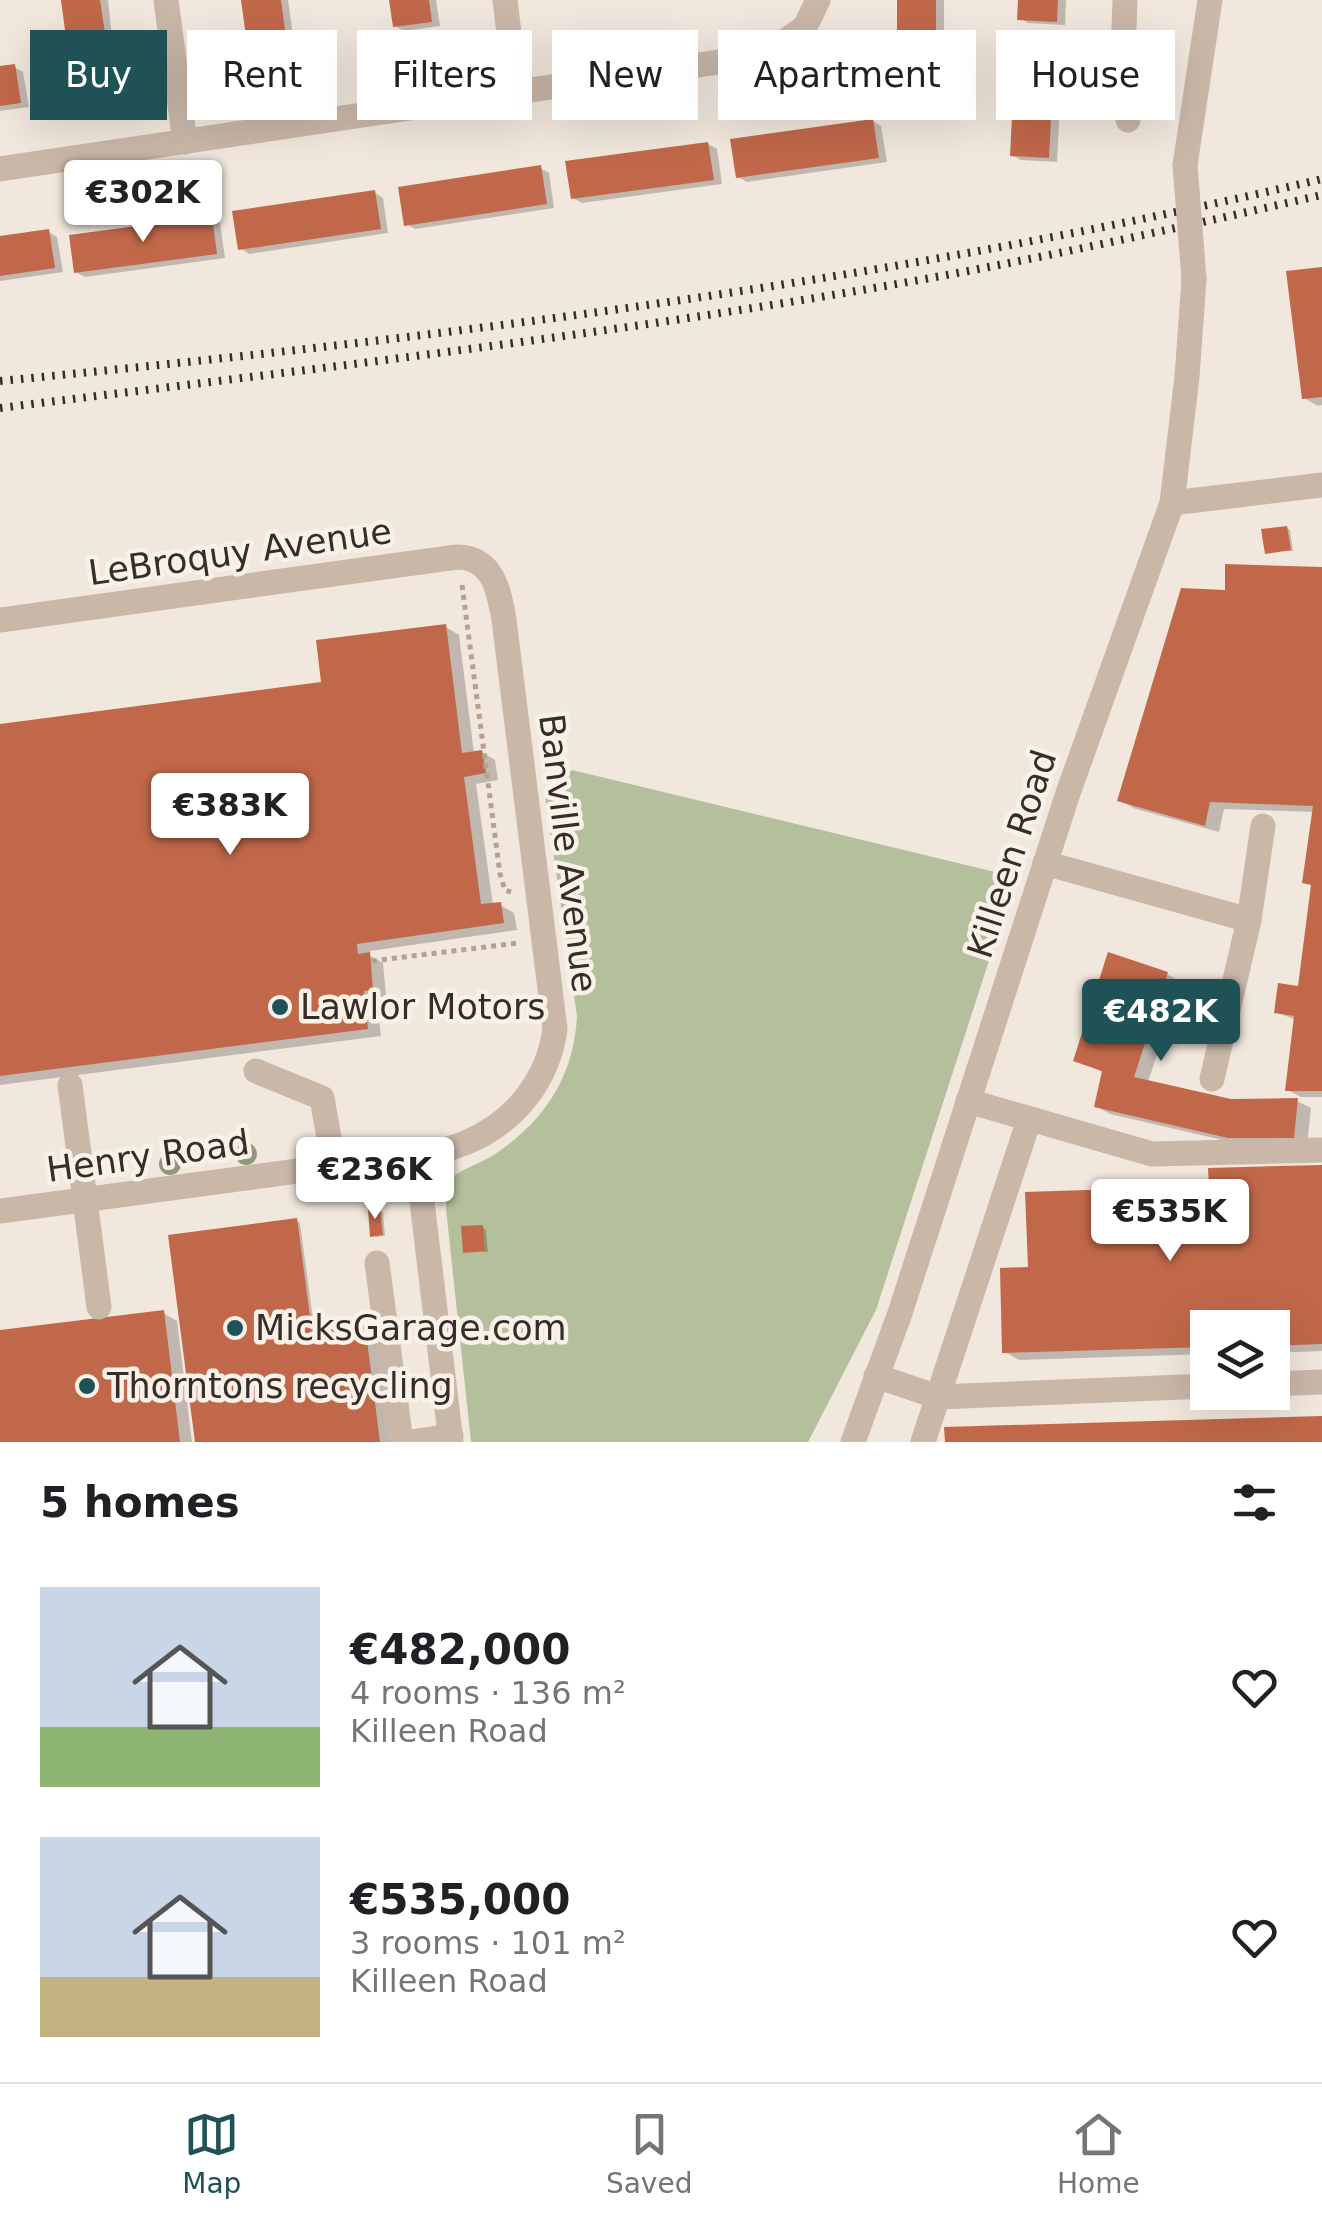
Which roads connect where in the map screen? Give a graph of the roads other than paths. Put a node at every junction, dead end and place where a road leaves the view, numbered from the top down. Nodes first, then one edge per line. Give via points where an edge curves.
1 (166, 0) edge
2 (504, 0) edge
3 (818, 0) edge
4 (1125, 0) edge
5 (1210, 0) edge
6 (508, 30) edge
7 (1124, 30) edge
8 (532, 89) edge
9 (357, 115) edge
10 (185, 142) junction
11 (0, 169) edge
12 (1322, 485) edge
13 (1172, 503) junction
14 (487, 568) joint
15 (0, 620) edge
16 (1263, 826) dead end
17 (1045, 863) junction
18 (1249, 920) junction
19 (256, 1071) dead end
20 (1212, 1079) dead end
21 (70, 1085) dead end
22 (968, 1102) junction
23 (1029, 1120) junction
24 (1322, 1150) edge
25 (334, 1166) junction
26 (422, 1168) junction
27 (85, 1201) junction
28 (0, 1211) edge
29 (377, 1263) dead end
30 (99, 1307) dead end
31 (876, 1376) junction
32 (1322, 1382) edge
33 (1290, 1383) edge
34 (1190, 1387) edge
35 (938, 1397) junction
36 (451, 1439) edge
37 (401, 1442) edge
38 (411, 1442) edge
39 (853, 1442) edge
40 (924, 1442) edge

1 - 10 street
2 - 6 street
3 - 8 street via 805,27 765,55
4 - 7 street
5 - 13 street, Killeen Road, bridge via 1186,165 1194,279
9 - 10 street
10 - 11 street
12 - 13 street
13 - 17 street, Killeen Road
14 - 15 street, LeBroquy Avenue via 457,557
14 - 26 street, Banville Avenue via 504,620 545,940 552,1053 542,1076 496,1128 438,1151
16 - 18 street
17 - 18 street
17 - 22 street, Killeen Road
18 - 20 street
19 - 25 street via 322,1098
21 - 27 street
22 - 23 street
22 - 31 street, Killeen Road
23 - 24 street via 1152,1154
23 - 35 street
25 - 26 street, Henry Road via 394,1158
25 - 27 street, Henry Road
26 - 36 street
27 - 28 street, Henry Road
27 - 30 street
29 - 37 street
31 - 35 street
31 - 39 street, Killeen Road
32 - 33 street
34 - 35 street
35 - 40 street
36 - 38 street

